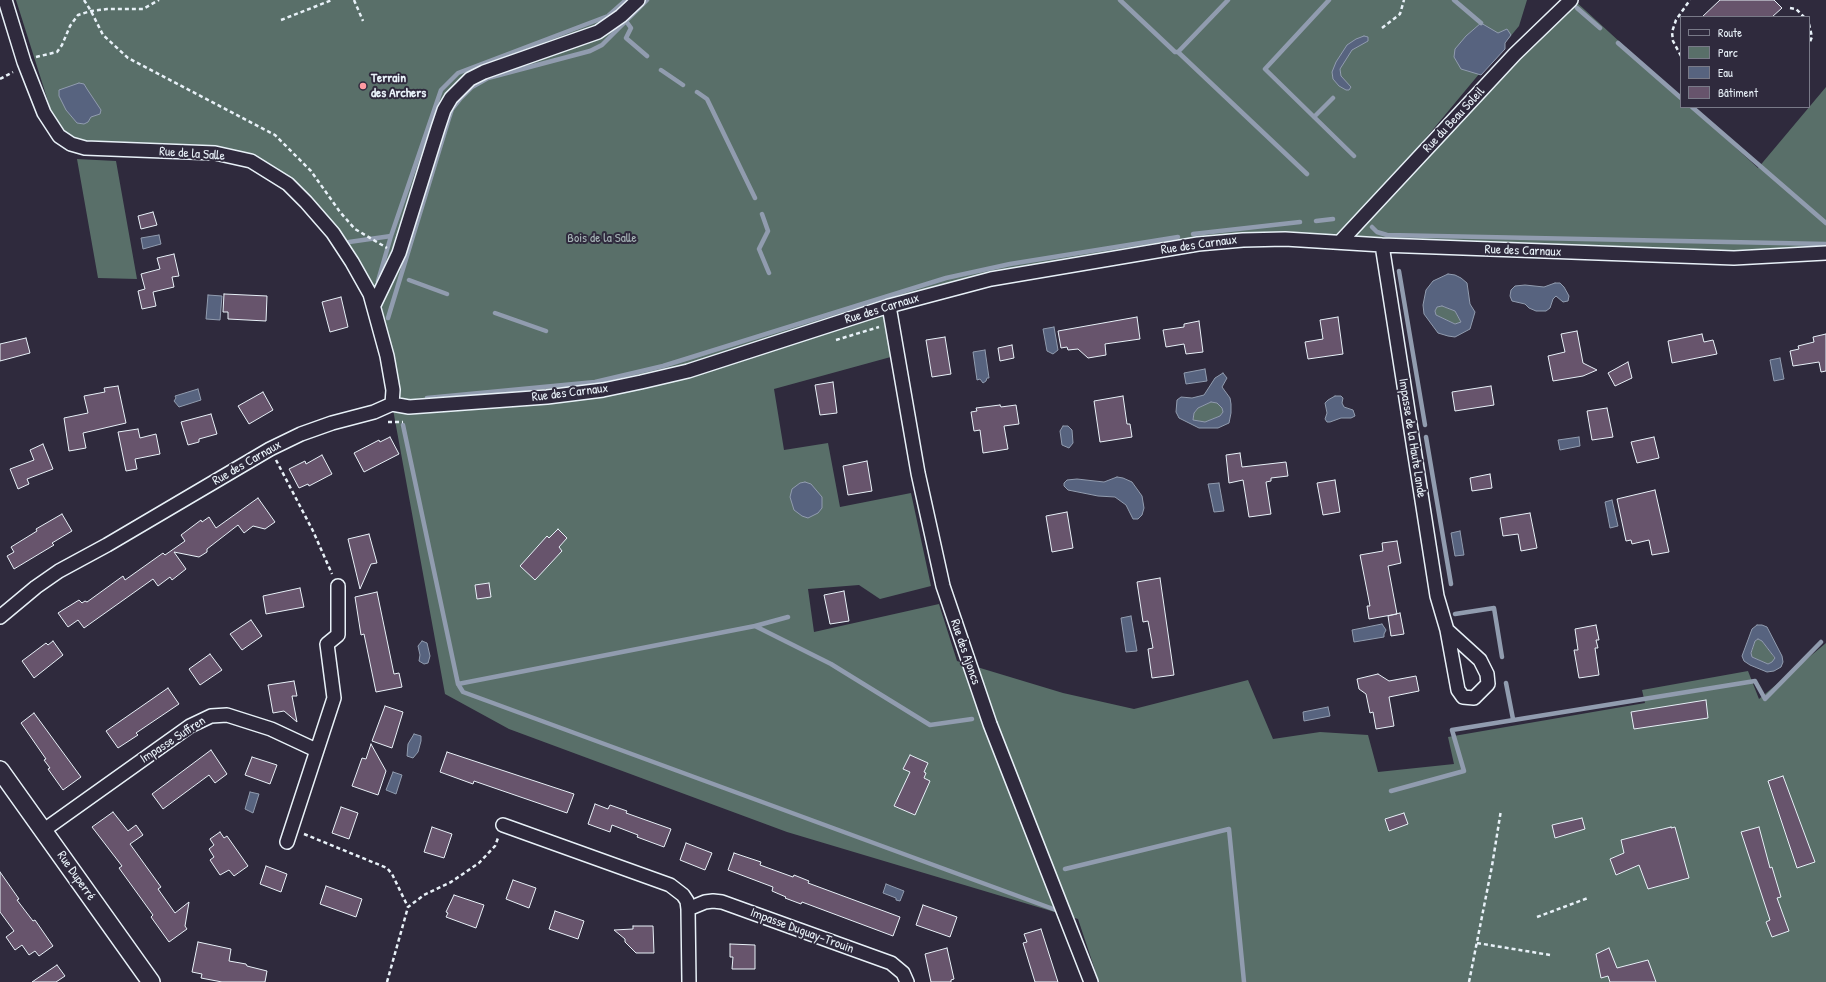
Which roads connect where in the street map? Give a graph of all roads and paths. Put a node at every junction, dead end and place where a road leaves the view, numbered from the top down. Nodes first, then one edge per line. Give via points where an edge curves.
1 (5, 0) edge
2 (84, 0) edge
3 (159, 0) edge
4 (332, 0) edge
5 (354, 0) edge
6 (638, 0) edge
7 (1404, 0) edge
8 (1571, 0) edge
9 (1690, 0) edge
10 (1790, 8) dead end
11 (91, 11) junction
12 (1803, 16) edge
13 (281, 20) dead end
14 (362, 21) dead end
15 (1382, 28) dead end
16 (1810, 28) edge
17 (1810, 42) edge
18 (1680, 54) edge
19 (24, 62) junction
20 (1340, 242) junction
21 (1382, 245) junction
22 (399, 253) junction
23 (1826, 253) edge
24 (374, 306) junction
25 (889, 306) junction
26 (892, 322) junction
27 (832, 341) dead end
28 (392, 404) junction
29 (374, 412) junction
30 (410, 421) dead end
31 (270, 449) junction
32 (338, 586) joint
33 (0, 616) edge
34 (1447, 630) junction
35 (316, 750) junction
36 (0, 770) edge
37 (1501, 810) dead end
38 (503, 825) joint
39 (291, 829) junction
40 (44, 830) junction
41 (287, 842) dead end
42 (1588, 898) dead end
43 (408, 906) junction
44 (688, 908) junction
45 (1537, 917) dead end
46 (1477, 943) junction
47 (1550, 954) dead end
48 (151, 982) edge
49 (387, 982) edge
50 (689, 982) edge
51 (907, 982) edge
52 (1091, 982) edge
53 (1469, 982) edge

1 - 19 street, Rue de la Salle
2 - 11 path
3 - 11 path via 143,9
4 - 13 path
5 - 14 path
6 - 22 street via 598,32 484,72 461,87 444,110
7 - 15 path via 1400,14
8 - 20 street, Rue du Beau Soleil via 1516,54
9 - 18 path via 1676,20 1672,32 1673,41
10 - 12 path via 1796,9
11 - 19 path via 78,15 57,52
11 - 22 path via 103,35 128,58 275,135 311,171 354,229
16 - 17 path
19 - 24 street, Rue de la Salle via 44,113 60,136 71,144 85,148 215,153 251,161 288,184 333,233 363,279
20 - 21 street, Rue des Carnaux
20 - 25 street, Rue des Carnaux via 1285,239 1198,244 992,279
21 - 23 street, Rue des Carnaux via 1734,258
21 - 34 street, Impasse de la Haute Lande via 1437,596
22 - 24 street
24 - 28 street, Rue de la Salle via 387,356 393,390
25 - 26 street, Rue des Ajoncs
25 - 28 street, Rue des Carnaux via 688,371 603,390 547,397 408,407
26 - 27 path
26 - 52 street, Rue des Ajoncs via 918,473 943,586 990,724
28 - 29 street, Rue des Carnaux
29 - 30 path via 379,423
29 - 31 street, Rue des Carnaux via 301,434
31 - 32 path via 313,531
31 - 33 street, Rue des Carnaux via 107,545 59,570
32 - 35 street via 338,635 327,644 334,698
34 - 34 street, Impasse de la Haute Lande via 1458,690 1463,697 1474,698 1488,684 1487,674 1480,660
35 - 39 street
35 - 40 street, Impasse Suffren via 272,729 228,715 211,716 190,726
36 - 40 street, Rue Duperré
37 - 46 path
38 - 43 path via 495,846 479,863
38 - 44 street via 670,885 683,895
39 - 41 street
39 - 43 path via 387,868
40 - 48 street, Rue Duperré
42 - 45 path
43 - 49 path
44 - 50 street
44 - 51 street, Impasse Duguay-Trouin via 705,902 722,902 890,963 903,973
46 - 47 path
46 - 53 path

